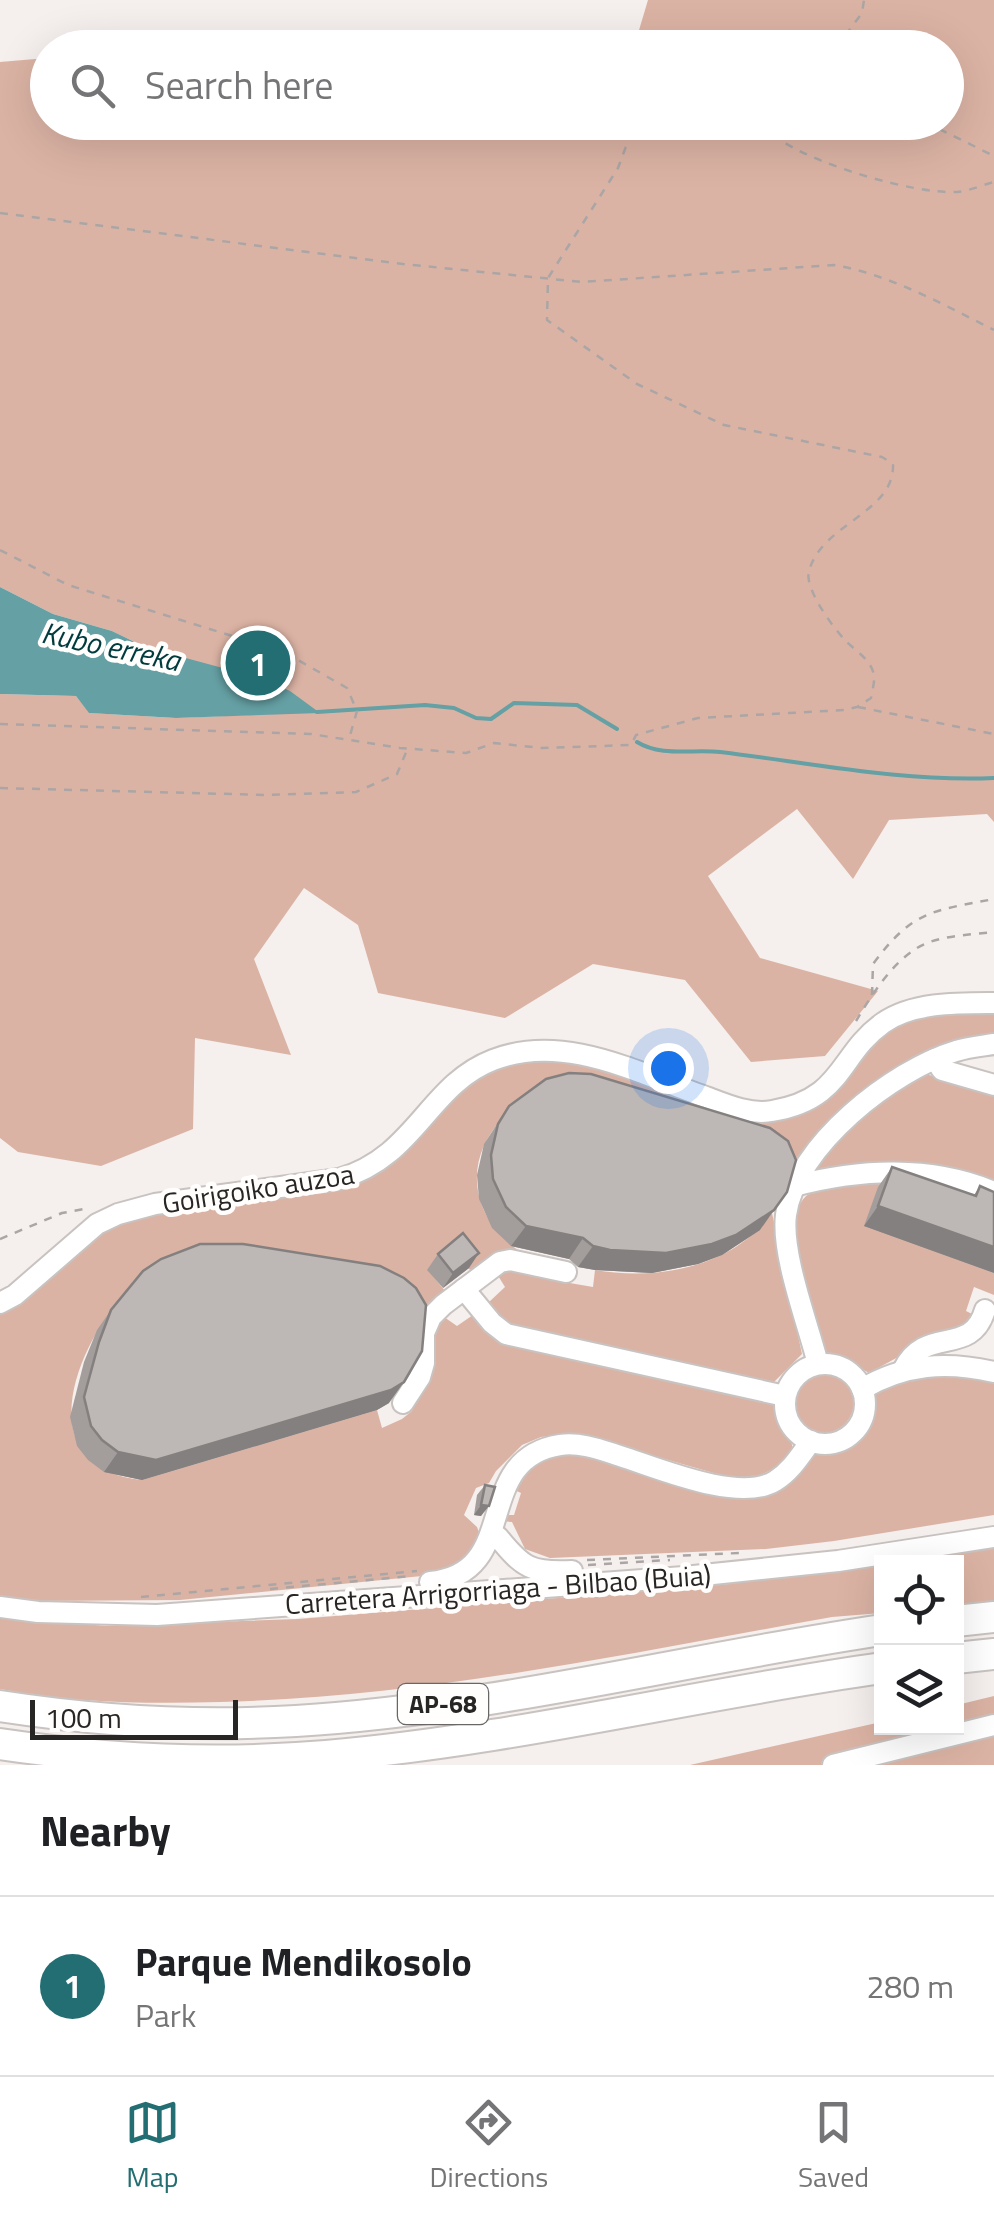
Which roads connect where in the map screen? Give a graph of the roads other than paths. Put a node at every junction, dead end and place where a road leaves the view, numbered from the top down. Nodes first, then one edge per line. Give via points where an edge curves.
1 (994, 1003) edge
2 (994, 1044) edge
3 (935, 1059) junction
4 (994, 1085) edge
5 (794, 1186) junction
6 (994, 1192) edge
7 (566, 1272) dead end
8 (464, 1289) junction
9 (0, 1303) edge
10 (985, 1310) dead end
11 (818, 1364) junction
12 (904, 1370) junction
13 (994, 1372) edge
14 (862, 1388) junction
15 (785, 1396) junction
16 (402, 1403) dead end
17 (810, 1441) junction
18 (493, 1536) junction
19 (994, 1536) edge
20 (655, 1578) junction
21 (493, 1589) junction
22 (245, 1607) junction
23 (0, 1608) edge
24 (994, 1617) edge
25 (964, 1620) edge
26 (874, 1631) edge
27 (994, 1654) edge
28 (964, 1657) edge
29 (874, 1669) edge
30 (0, 1706) edge
31 (994, 1725) edge
32 (0, 1744) edge
33 (832, 1765) edge

1 - 9 street, Goirigoiko auzoa via 950,1004 893,1017 868,1036 836,1080 770,1112 740,1110 575,1051 524,1051 494,1059 456,1083 395,1150 362,1172 118,1214
2 - 3 street
3 - 4 street via 942,1070
3 - 5 street via 872,1098 824,1140
5 - 6 street via 885,1172 936,1176
5 - 11 street via 787,1247
7 - 8 street via 510,1260
8 - 15 street via 506,1334
8 - 16 street via 427,1324 424,1362
10 - 12 street via 968,1337 927,1345
11 - 14 street via 844,1369
11 - 15 street via 796,1375
12 - 13 street via 942,1364
12 - 14 street
14 - 17 street via 858,1426 836,1442
15 - 17 street via 787,1418
17 - 18 street via 772,1483 741,1488 589,1446 534,1451 500,1494
18 - 20 street via 535,1571 637,1567
18 - 21 street via 484,1573
18 - 22 street via 468,1570 444,1581 295,1593
19 - 20 street, Carretera Arrigorriaga - Bilbao (Buia) via 838,1562
20 - 21 street, Carretera Arrigorriaga - Bilbao (Buia)
21 - 22 street, Carretera Arrigorriaga - Bilbao (Buia)
22 - 23 street, Carretera Arrigorriaga - Bilbao (Buia) via 95,1615
24 - 25 highway
26 - 30 highway, AP-68 via 324,1719 147,1722
27 - 28 highway
29 - 32 highway, AP-68 via 327,1756 145,1759
31 - 33 street

